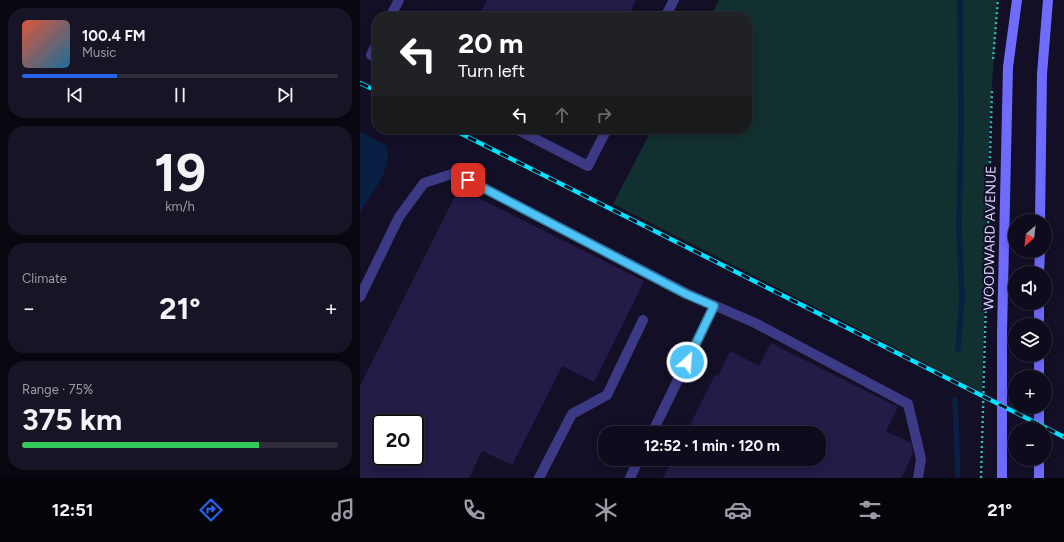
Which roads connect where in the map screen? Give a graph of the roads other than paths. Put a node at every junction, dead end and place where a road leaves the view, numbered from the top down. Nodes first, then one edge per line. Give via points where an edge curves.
1 (399, 0) edge
2 (674, 0) edge
3 (1017, 0) edge
4 (1048, 0) edge
5 (393, 12) edge
6 (668, 12) edge
7 (526, 134) edge
8 (604, 134) edge
9 (1040, 214) edge
10 (360, 297) edge
11 (714, 306) junction
12 (643, 320) dead end
13 (655, 426) edge
14 (636, 466) edge
15 (1039, 466) edge
16 (539, 478) edge
17 (630, 478) edge
18 (918, 478) edge
19 (1002, 478) edge
20 (1039, 478) edge

1 - 5 lane
2 - 6 lane
3 - 19 street, WOODWARD AVENUE via 1008,67 1002,334
4 - 9 street via 1042,74
7 - 8 lane via 588,166
10 - 11 lane via 399,217 424,183 455,173 686,294
11 - 13 lane
11 - 18 lane via 755,323 908,404 921,459
12 - 16 lane via 607,394 572,414
14 - 17 lane
15 - 20 street

